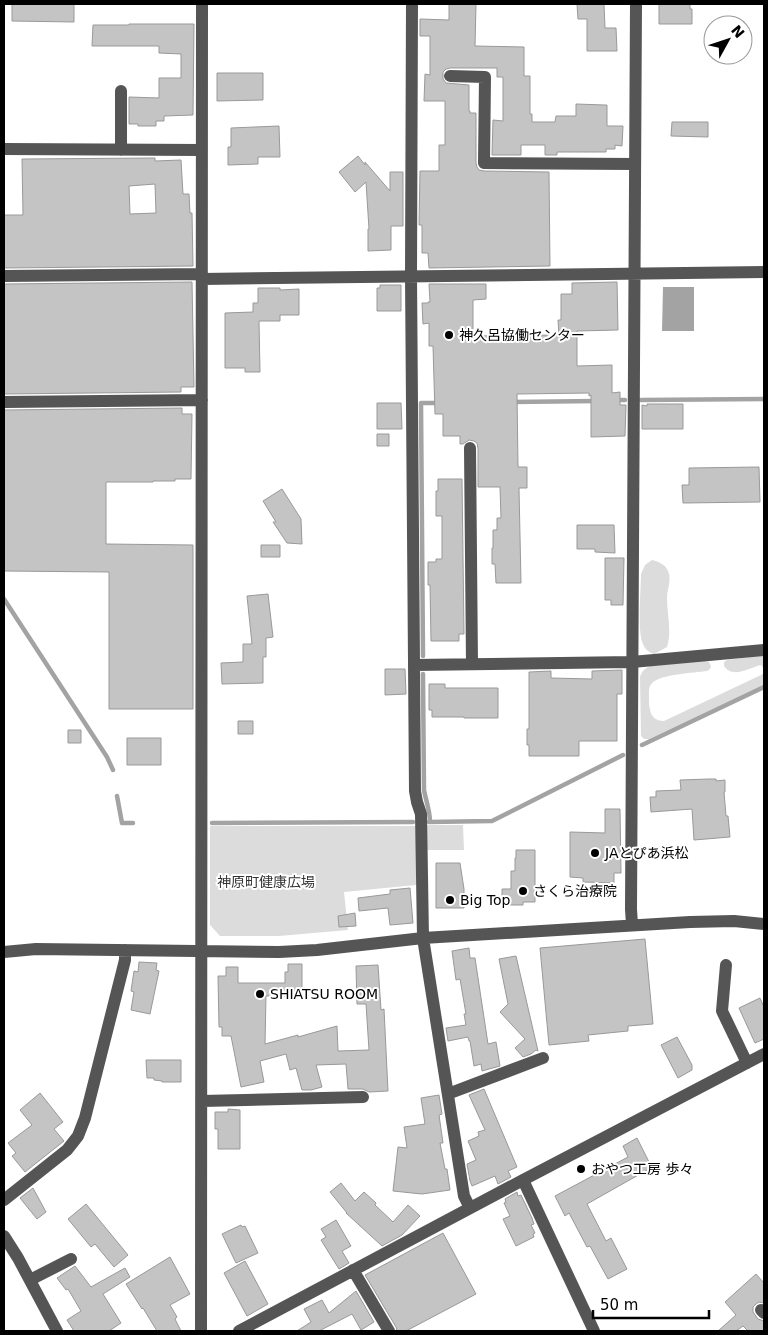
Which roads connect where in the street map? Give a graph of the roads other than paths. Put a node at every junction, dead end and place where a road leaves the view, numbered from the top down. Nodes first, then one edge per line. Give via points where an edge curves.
1 (202, 4) edge
2 (412, 4) edge
3 (636, 4) edge
4 (450, 76) dead end
5 (121, 90) dead end
6 (4, 149) edge
7 (121, 150) junction
8 (202, 150) junction
9 (635, 164) junction
10 (764, 272) edge
11 (634, 274) junction
12 (4, 276) edge
13 (202, 276) junction
14 (411, 276) junction
15 (202, 400) junction
16 (4, 402) edge
17 (470, 448) dead end
18 (764, 650) edge
19 (632, 662) junction
20 (472, 664) junction
21 (414, 665) junction
22 (764, 924) edge
23 (632, 925) junction
24 (422, 938) junction
25 (125, 950) junction
26 (4, 952) edge
27 (202, 952) junction
28 (726, 965) dead end
29 (764, 1054) edge
30 (543, 1058) dead end
31 (747, 1063) junction
32 (448, 1093) junction
33 (363, 1097) dead end
34 (202, 1101) junction
35 (523, 1180) junction
36 (4, 1200) edge
37 (470, 1208) junction
38 (4, 1236) edge
39 (8, 1251) edge
40 (71, 1259) dead end
41 (353, 1270) junction
42 (30, 1280) junction
43 (57, 1331) edge
44 (201, 1331) edge
45 (239, 1331) edge
46 (389, 1331) edge
47 (594, 1331) edge

1 - 8 street
2 - 14 street
3 - 9 street
4 - 9 street via 485,77 484,162
5 - 7 street
6 - 7 street
7 - 8 street
8 - 13 street
9 - 11 street
10 - 11 street
11 - 14 street
11 - 19 street
12 - 13 street
13 - 14 street
13 - 15 street
14 - 21 street
15 - 16 street
15 - 27 street
17 - 20 street
18 - 19 street
19 - 20 street
19 - 23 street
20 - 21 street
21 - 24 street via 415,790 421,814
22 - 23 street via 712,920
23 - 24 street
24 - 27 street via 298,951
24 - 32 street
25 - 26 street
25 - 27 street
25 - 36 street via 123,969 78,1136 67,1150
27 - 34 street
28 - 31 street via 722,1011
29 - 31 street
30 - 32 street
31 - 35 street
32 - 37 street via 464,1196
33 - 34 street
34 - 44 street
35 - 37 street
35 - 47 street
37 - 41 street
38 - 39 street
39 - 42 street
40 - 42 street
41 - 45 street
41 - 46 street
42 - 43 street

